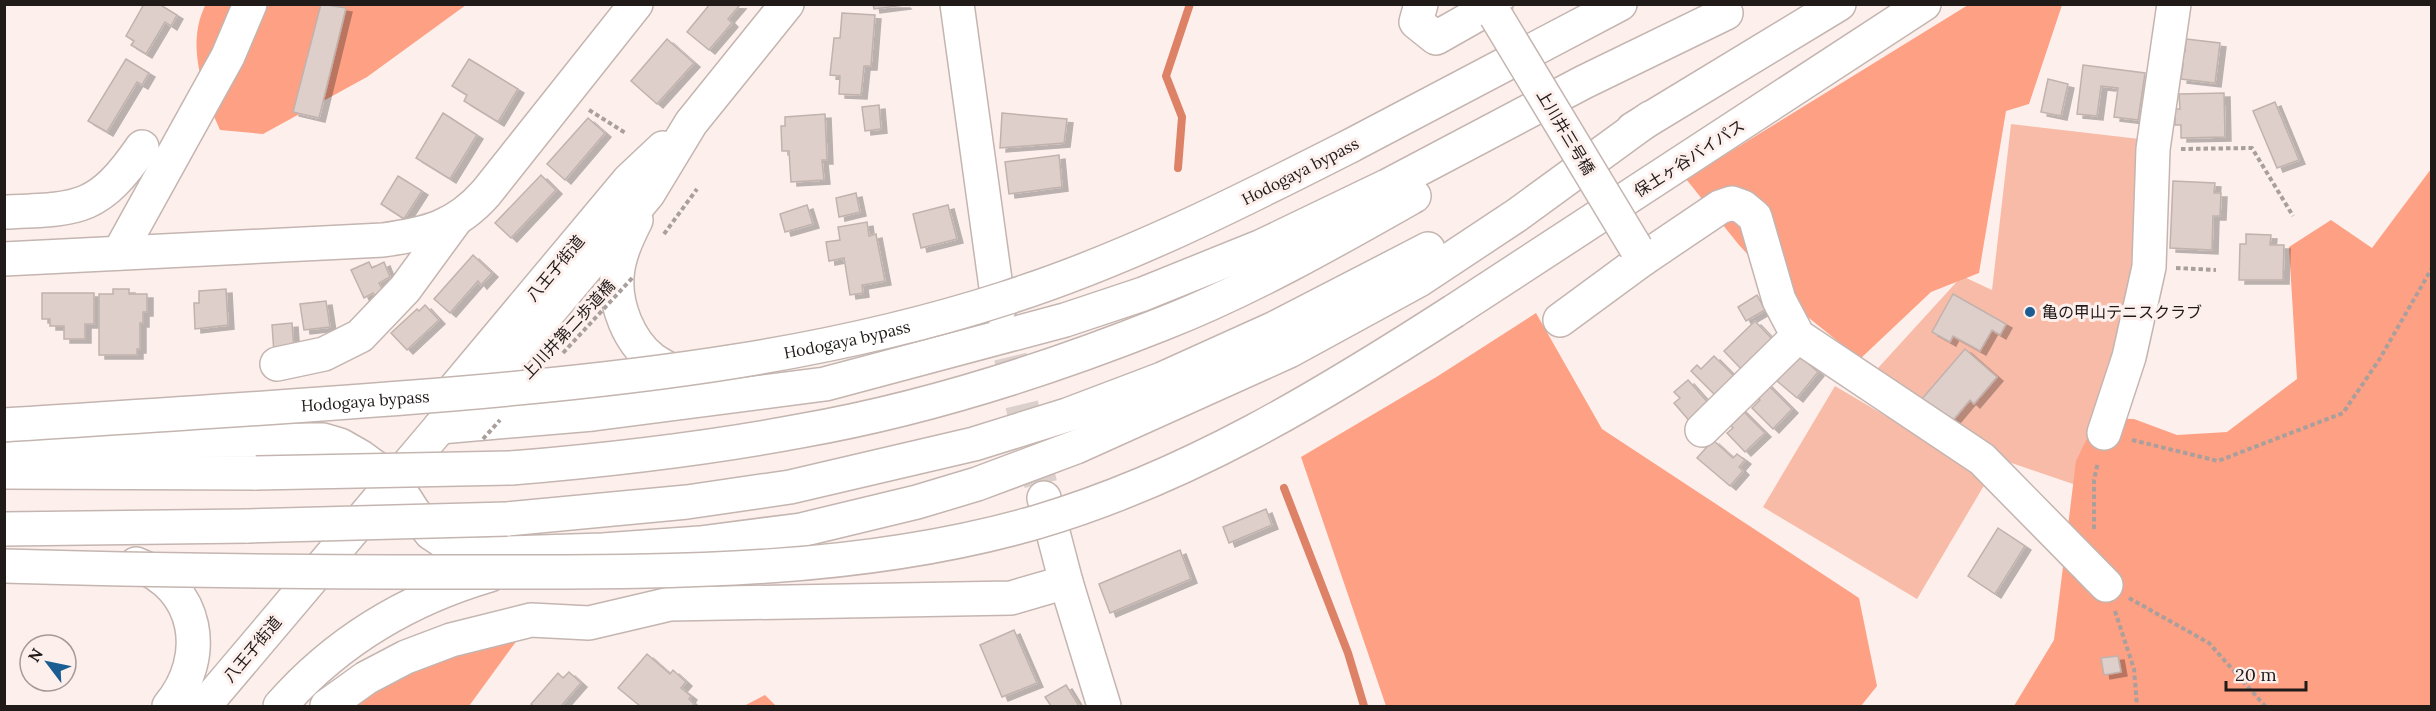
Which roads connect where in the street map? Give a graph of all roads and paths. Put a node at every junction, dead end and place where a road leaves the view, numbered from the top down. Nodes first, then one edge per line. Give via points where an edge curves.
1 (249, 4) edge
2 (636, 4) edge
3 (787, 4) edge
4 (957, 4) edge
5 (1420, 4) edge
6 (1620, 4) edge
7 (1839, 4) edge
8 (1924, 4) edge
9 (2174, 4) edge
10 (1733, 9) edge
11 (1490, 10) edge
12 (1650, 118) junction
13 (691, 123) junction
14 (613, 125) dead end
15 (627, 134) dead end
16 (142, 147) dead end
17 (2153, 149) junction
18 (648, 194) junction
19 (4, 212) edge
20 (2293, 216) dead end
21 (454, 222) junction
22 (4, 240) edge
23 (118, 253) junction
24 (1639, 254) junction
25 (20, 258) edge
26 (2149, 267) junction
27 (2432, 268) edge
28 (2216, 270) dead end
29 (634, 276) dead end
30 (999, 309) tunnel mouth
31 (1560, 320) dead end
32 (1798, 336) junction
33 (561, 355) dead end
34 (277, 364) dead end
35 (737, 397) junction
36 (4, 425) edge
37 (440, 427) junction
38 (1702, 430) dead end
39 (2104, 433) junction
40 (4, 441) edge
41 (4, 472) edge
42 (394, 481) junction
43 (1044, 498) tunnel mouth
44 (4, 528) edge
45 (2095, 532) dead end
46 (338, 547) junction
47 (603, 550) junction
48 (4, 557) edge
49 (121, 558) junction
50 (4, 566) edge
51 (1066, 582) junction
52 (2106, 585) junction
53 (169, 706) edge
54 (204, 706) edge
55 (280, 706) edge
56 (327, 706) edge
57 (1104, 706) edge
58 (2137, 706) edge
59 (2265, 706) edge

1 - 23 main road via 228,56
2 - 21 main road via 486,193
3 - 13 main road, 八王子街道
4 - 30 main road
5 - 11 main road via 1416,22 1436,38
6 - 36 main road, Hodogaya bypass, bridge via 1187,227 1020,293 946,316 799,352 605,380 348,403
7 - 12 main road
8 - 50 main road, 保土ヶ谷バイパス, bridge via 1320,396 1187,466 1060,514 934,546 867,558 792,565 583,572 186,572
9 - 17 main road
10 - 35 main road via 1377,191 1262,246 1143,294 1065,320 825,384
10 - 41 main road, bridge via 1399,204 1262,277 1164,323 1055,363 888,412 684,450 511,468
11 - 24 main road, 上川井三号橋, bridge
12 - 44 main road, bridge via 1421,253 1275,328 1162,379 974,444 790,487 641,507 507,519
12 - 47 main road via 1517,215 1419,280 1289,351 1076,447 927,499 801,530
13 - 18 main road, 八王子街道
13 - 37 main road, 八王子街道 via 629,180 458,384 444,402
14 - 15 path
16 - 19 main road via 122,175 95,198 58,209
17 - 20 path via 2252,148
17 - 26 main road
18 - 35 main road via 623,247 616,277 619,304 630,334 652,359 691,380
18 - 37 main road, 八王子街道 via 464,413
21 - 23 main road via 417,235 383,240
21 - 34 main road via 405,289 360,336 324,354
22 - 25 main road via 22,242
23 - 25 main road
24 - 31 main road
24 - 32 main road via 1720,207 1732,203 1743,207 1755,218 1779,300
26 - 28 path
26 - 39 main road via 2130,357
27 - 39 path via 2343,414 2218,461
29 - 33 path, 上川井第二歩道橋, bridge
32 - 38 main road
32 - 52 main road via 1982,459
35 - 37 main road
37 - 42 main road, 八王子街道
39 - 45 path via 2094,480
40 - 42 main road via 323,440 361,457
42 - 46 main road, 八王子街道
42 - 47 main road via 431,533 452,547 474,554 502,555
43 - 51 main road
46 - 49 main road via 279,560
46 - 54 main road, 八王子街道
47 - 55 main road via 508,569 405,607 346,644
48 - 49 main road
49 - 53 main road via 149,568 172,585 188,608 193,653 189,672
51 - 56 main road via 1011,598 670,604 589,623 531,620 451,640 406,657 366,678
51 - 57 main road
52 - 58 path via 2134,669
52 - 59 path via 2209,643

